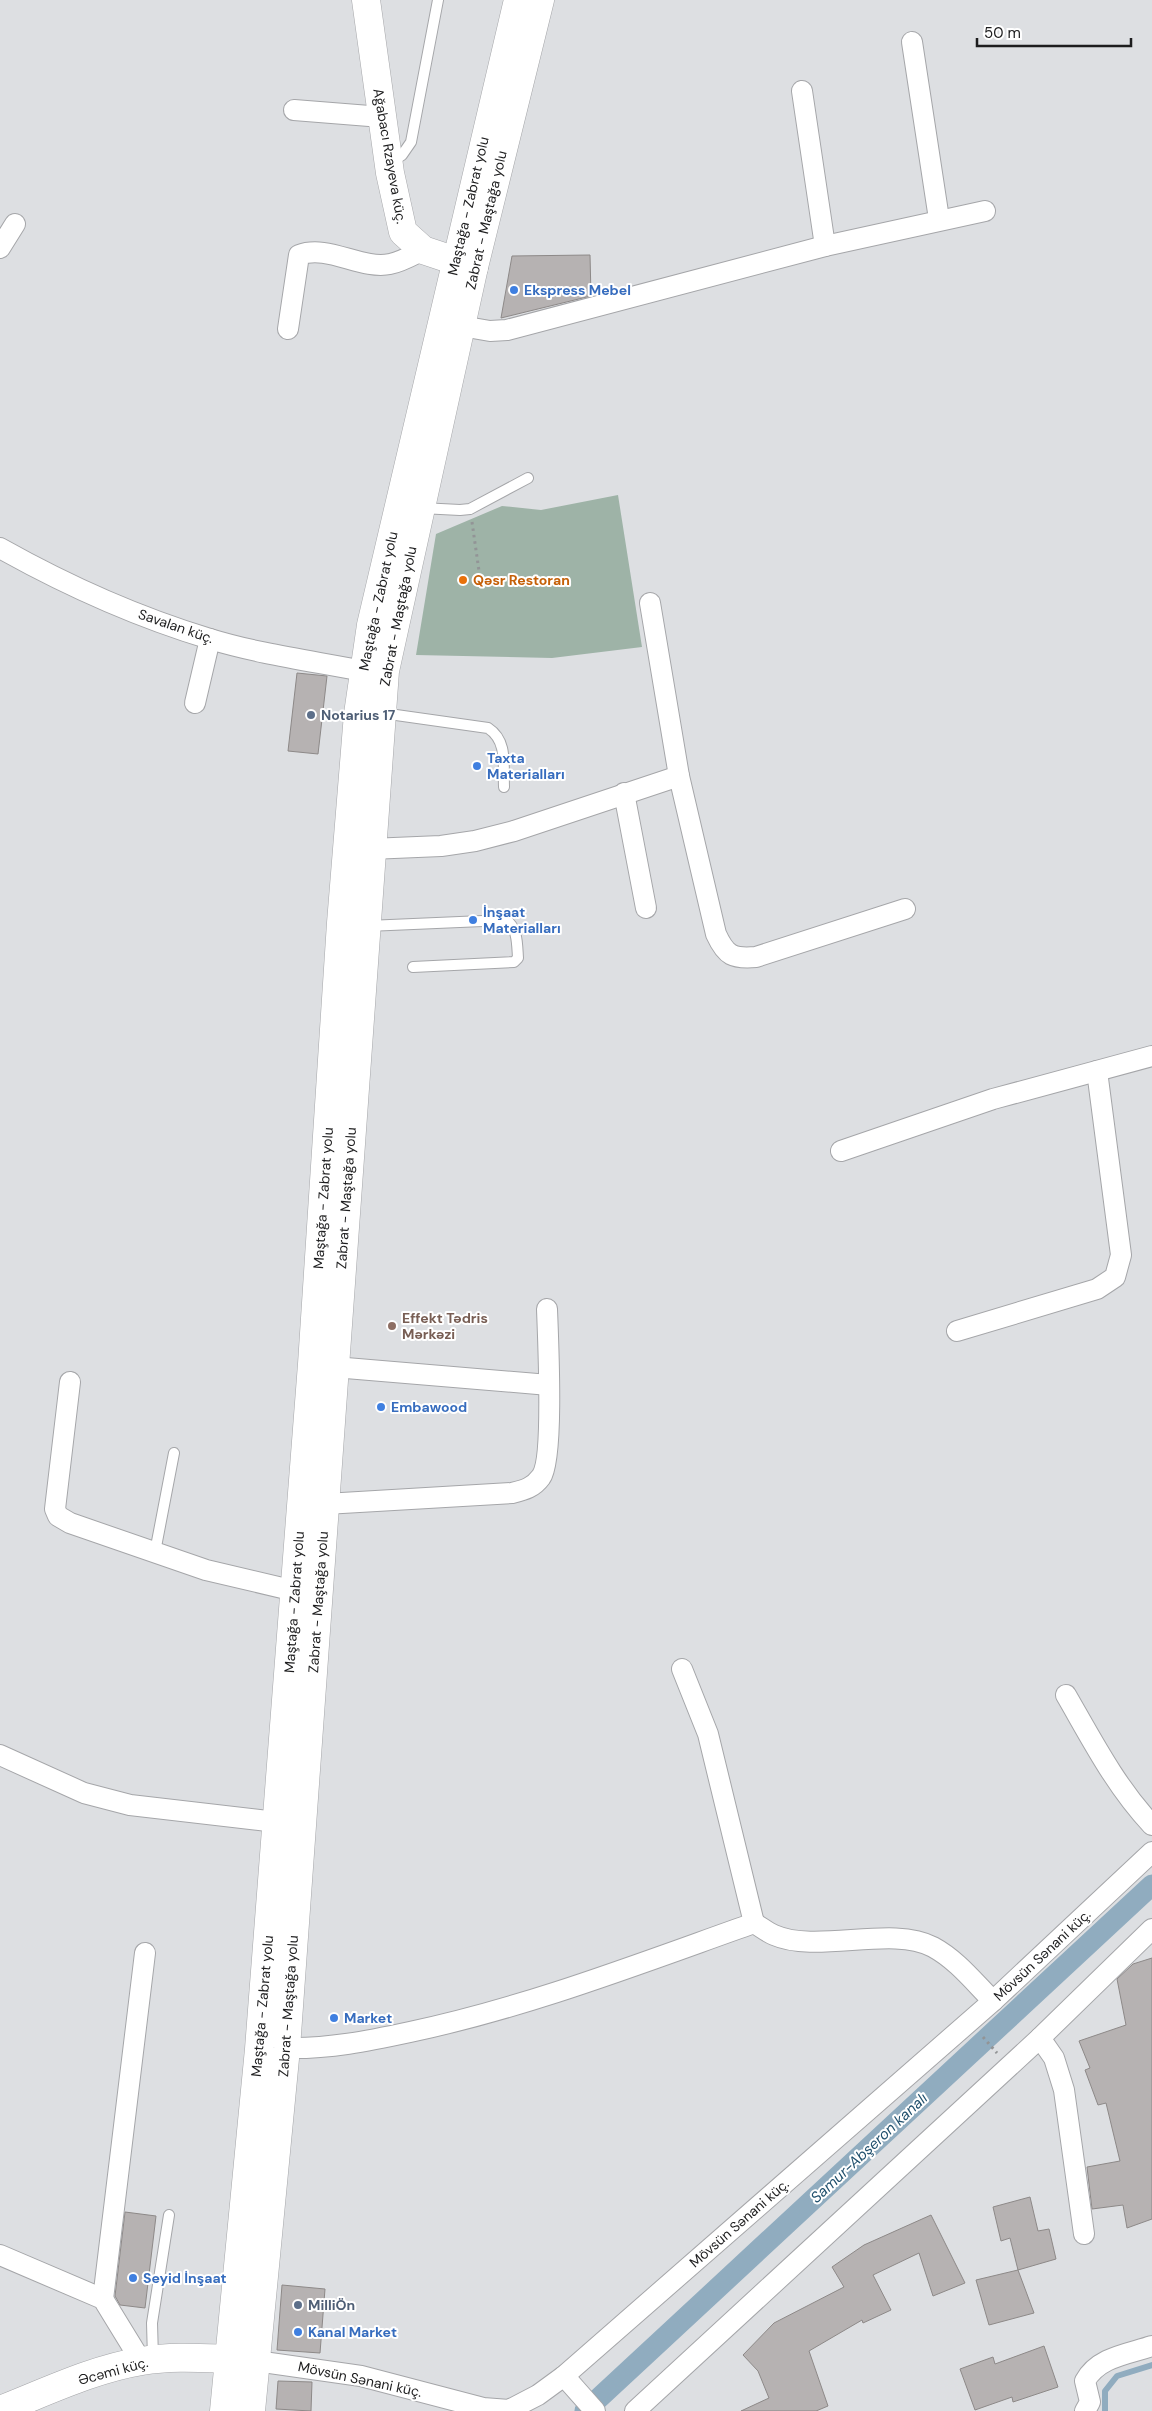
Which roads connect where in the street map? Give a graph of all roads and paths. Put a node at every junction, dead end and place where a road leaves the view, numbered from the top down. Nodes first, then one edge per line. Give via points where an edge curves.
1 (366, 0) edge
2 (438, 0) edge
3 (518, 0) edge
4 (540, 0) edge
5 (912, 42) dead end
6 (802, 91) dead end
7 (294, 110) dead end
8 (382, 117) junction
9 (389, 164) junction
10 (985, 211) dead end
11 (939, 219) junction
12 (15, 224) dead end
13 (825, 246) junction
14 (0, 248) edge
15 (422, 250) junction
16 (465, 265) junction
17 (461, 326) junction
18 (288, 329) dead end
19 (528, 478) dead end
20 (420, 508) junction
21 (470, 509) junction
22 (0, 548) edge
23 (479, 572) dead end
24 (650, 603) dead end
25 (210, 639) junction
26 (363, 671) junction
27 (195, 704) dead end
28 (381, 712) junction
29 (678, 776) junction
30 (504, 787) dead end
31 (624, 793) junction
32 (370, 849) junction
33 (646, 908) dead end
34 (905, 908) dead end
35 (366, 926) junction
36 (413, 967) dead end
37 (1152, 1056) edge
38 (1097, 1072) junction
39 (842, 1151) dead end
40 (547, 1309) dead end
41 (957, 1331) dead end
42 (334, 1367) junction
43 (70, 1382) dead end
44 (550, 1385) junction
45 (174, 1453) dead end
46 (325, 1504) junction
47 (155, 1552) junction
48 (295, 1590) junction
49 (682, 1669) dead end
50 (1066, 1695) dead end
51 (0, 1755) edge
52 (276, 1822) junction
53 (1152, 1825) edge
54 (1152, 1852) edge
55 (754, 1923) junction
56 (1152, 1929) edge
57 (145, 1953) dead end
58 (993, 2001) junction
59 (969, 2021) junction
60 (1040, 2038) junction
61 (286, 2048) junction
62 (1009, 2066) junction
63 (168, 2215) dead end
64 (1084, 2234) dead end
65 (0, 2255) edge
66 (103, 2299) junction
67 (1152, 2346) edge
68 (148, 2360) junction
69 (243, 2360) junction
70 (564, 2376) junction
71 (0, 2410) edge
72 (224, 2411) edge
73 (251, 2411) edge
74 (595, 2411) edge
75 (635, 2411) edge
76 (1085, 2411) edge

1 - 8 main road, Ağabacı Rzayeva küç.
2 - 9 lane via 410,142 402,155
3 - 16 main road, Maştağa - Zabrat yolu
4 - 16 main road, Zabrat - Maştağa yolu
5 - 11 street
6 - 13 street
7 - 8 street
8 - 9 main road, Ağabacı Rzayeva küç.
9 - 15 main road, Ağabacı Rzayeva küç. via 403,232
10 - 11 street
11 - 13 street
12 - 14 street
13 - 17 street via 507,330
15 - 16 main road, Ağabacı Rzayeva küç.
15 - 18 street via 390,264 310,251 299,255
16 - 17 main road, Zabrat - Maştağa yolu
16 - 26 main road, Maştağa - Zabrat yolu via 373,615
17 - 20 main road, Zabrat - Maştağa yolu
19 - 21 lane
20 - 21 lane
20 - 28 main road, Zabrat - Maştağa yolu via 392,631
21 - 23 path
22 - 25 street, Savalan küç. via 61,580 147,617
24 - 29 street
25 - 26 street, Savalan küç.
25 - 27 street
26 - 48 main road, Maştağa - Zabrat yolu via 341,923
28 - 30 lane via 488,728 498,734 503,747
28 - 32 main road, Zabrat - Maştağa yolu
29 - 31 street
29 - 34 street via 716,934 723,949 737,958 756,958
31 - 32 street via 475,841
31 - 33 street
32 - 35 main road, Zabrat - Maştağa yolu
35 - 36 lane via 506,920 512,924 516,934 518,958 514,962
35 - 42 main road, Zabrat - Maştağa yolu
37 - 38 street
38 - 39 street via 993,1099
38 - 41 street via 1122,1255 1115,1277 1097,1289
40 - 44 street
42 - 44 street
42 - 46 main road, Zabrat - Maştağa yolu
43 - 47 street via 55,1509 58,1516
44 - 46 street via 546,1461 542,1476 531,1488 512,1493
45 - 47 lane
46 - 61 main road, Zabrat - Maştağa yolu
47 - 48 street via 206,1570
48 - 52 main road, Maştağa - Zabrat yolu
49 - 55 street via 708,1734
50 - 53 street via 1110,1771 1135,1808
51 - 52 street via 84,1793 130,1805
52 - 69 main road, Maştağa - Zabrat yolu
54 - 58 street, Mövsün Sənani küç.
55 - 58 street via 774,1936 800,1941 902,1940 932,1946 958,1964
55 - 61 street via 535,2000 462,2021 345,2046
56 - 60 street
57 - 66 street
58 - 59 street, Mövsün Sənani küç.
59 - 62 path
59 - 70 street, Mövsün Sənani küç.
60 - 62 street
60 - 64 street via 1054,2058 1064,2090
61 - 69 main road, Zabrat - Maştağa yolu
62 - 75 street
63 - 68 lane
65 - 66 street
66 - 68 street
67 - 76 street via 1100,2362 1085,2381 1090,2402
68 - 69 main road, Əcəmi küç. via 178,2357
68 - 71 main road, Əcəmi küç. via 101,2371
69 - 70 street, Mövsün Sənani küç. via 361,2376 483,2408 509,2410
69 - 72 main road, Maştağa - Zabrat yolu
69 - 73 main road, Zabrat - Maştağa yolu
70 - 74 street

